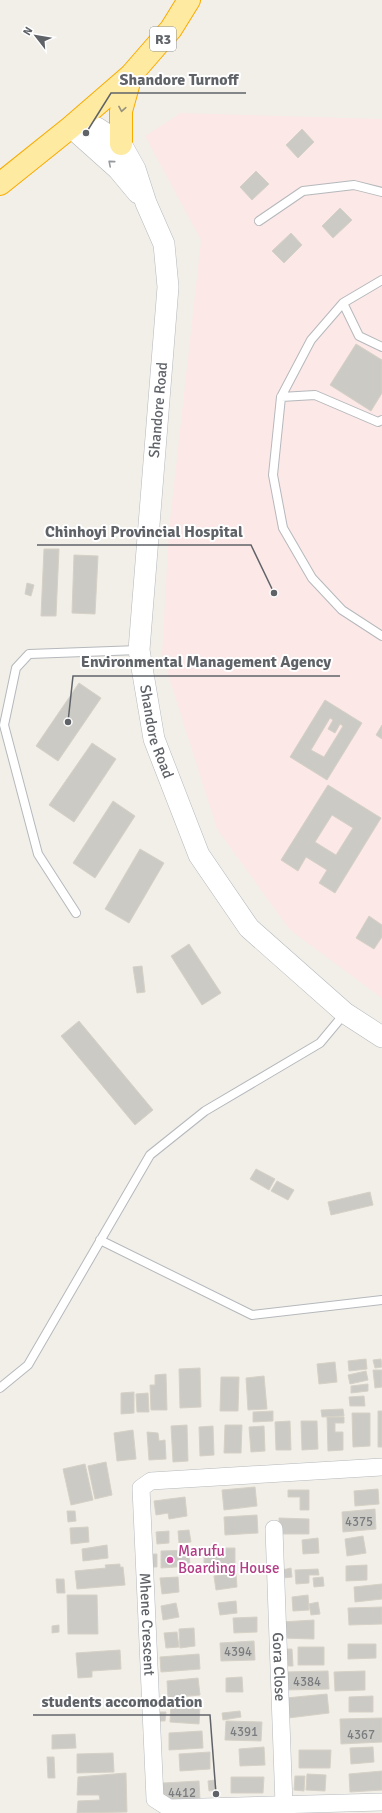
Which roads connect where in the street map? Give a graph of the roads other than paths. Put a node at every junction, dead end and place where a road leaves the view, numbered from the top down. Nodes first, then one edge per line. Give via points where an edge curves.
1 (189, 0) edge
2 (131, 75) junction
3 (71, 127) junction
4 (121, 144) junction
5 (0, 184) edge
6 (382, 192) edge
7 (146, 203) junction
8 (259, 221) dead end
9 (382, 280) edge
10 (342, 303) junction
11 (382, 347) edge
12 (281, 397) junction
13 (382, 420) edge
14 (382, 636) edge
15 (138, 650) junction
16 (76, 913) dead end
17 (346, 1013) junction
18 (382, 1036) edge
19 (100, 1240) junction
20 (382, 1300) edge
21 (0, 1388) edge
22 (382, 1466) edge
23 (274, 1529) dead end
24 (382, 1802) edge
25 (284, 1805) junction

1 - 2 highway, R3 via 171,30
2 - 3 highway, R3
2 -> 4 highway via 121,111
3 - 4 street via 97,128
3 - 5 highway, R3
7 -> 3 street via 118,169
4 - 7 street via 135,169
6 - 8 lane via 354,185 303,191
7 - 15 street, Shandore Road via 164,244 168,286
9 - 10 lane
10 - 11 lane via 359,336
10 - 12 lane via 311,340
12 - 13 lane via 314,395 378,422
12 - 14 lane via 273,475 283,528 312,578 322,589 342,610
15 - 16 lane via 29,654 16,668 4,725 38,854
15 - 17 street, Shandore Road via 154,739 199,855 248,928
17 - 18 street, Shandore Road
17 - 19 lane via 320,1044 205,1111 150,1154
19 - 20 lane via 252,1316
19 - 21 lane via 28,1365
22 - 25 street, Mhene Crescent via 151,1481 141,1488 155,1799 169,1808
23 - 25 street, Gora Close
24 - 25 street, Mhene Crescent

